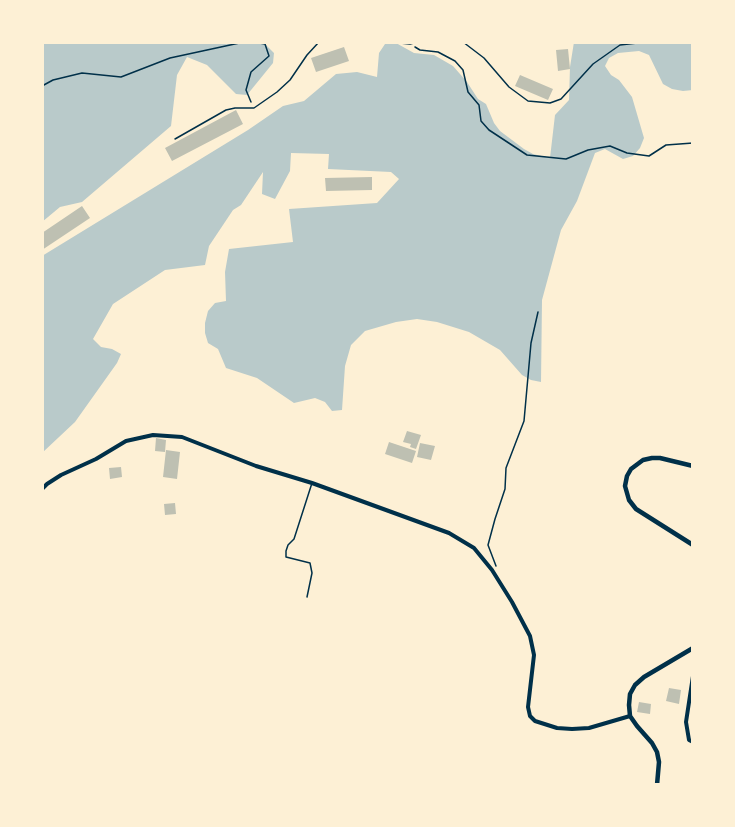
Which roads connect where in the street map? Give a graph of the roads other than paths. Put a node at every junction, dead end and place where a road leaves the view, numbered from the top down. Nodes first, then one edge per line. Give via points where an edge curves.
1 (319, 42) edge
2 (389, 42) edge
3 (418, 42) edge
4 (463, 42) edge
5 (646, 42) edge
6 (175, 139) dead end
7 (693, 466) edge
8 (312, 483) junction
9 (42, 489) edge
10 (693, 546) edge
11 (307, 597) dead end
12 (693, 648) edge
13 (693, 676) edge
14 (630, 716) junction
15 (693, 742) edge
16 (657, 785) edge

1 - 6 lane via 290,80 254,108 226,110
2 - 3 lane
4 - 5 lane via 484,58 509,87 528,101 541,103 561,99 593,64 620,45
7 - 10 main road via 660,458 643,460 631,469 626,486 636,509
8 - 9 street via 182,437 153,435 126,441
8 - 11 lane via 294,539 286,551 286,557 310,564
8 - 14 street via 449,533 474,548 492,570 530,636 534,656 528,707 535,722 557,728 589,728
12 - 14 main road via 635,685 628,705
13 - 15 street via 686,722 689,740
14 - 16 main road via 657,752

